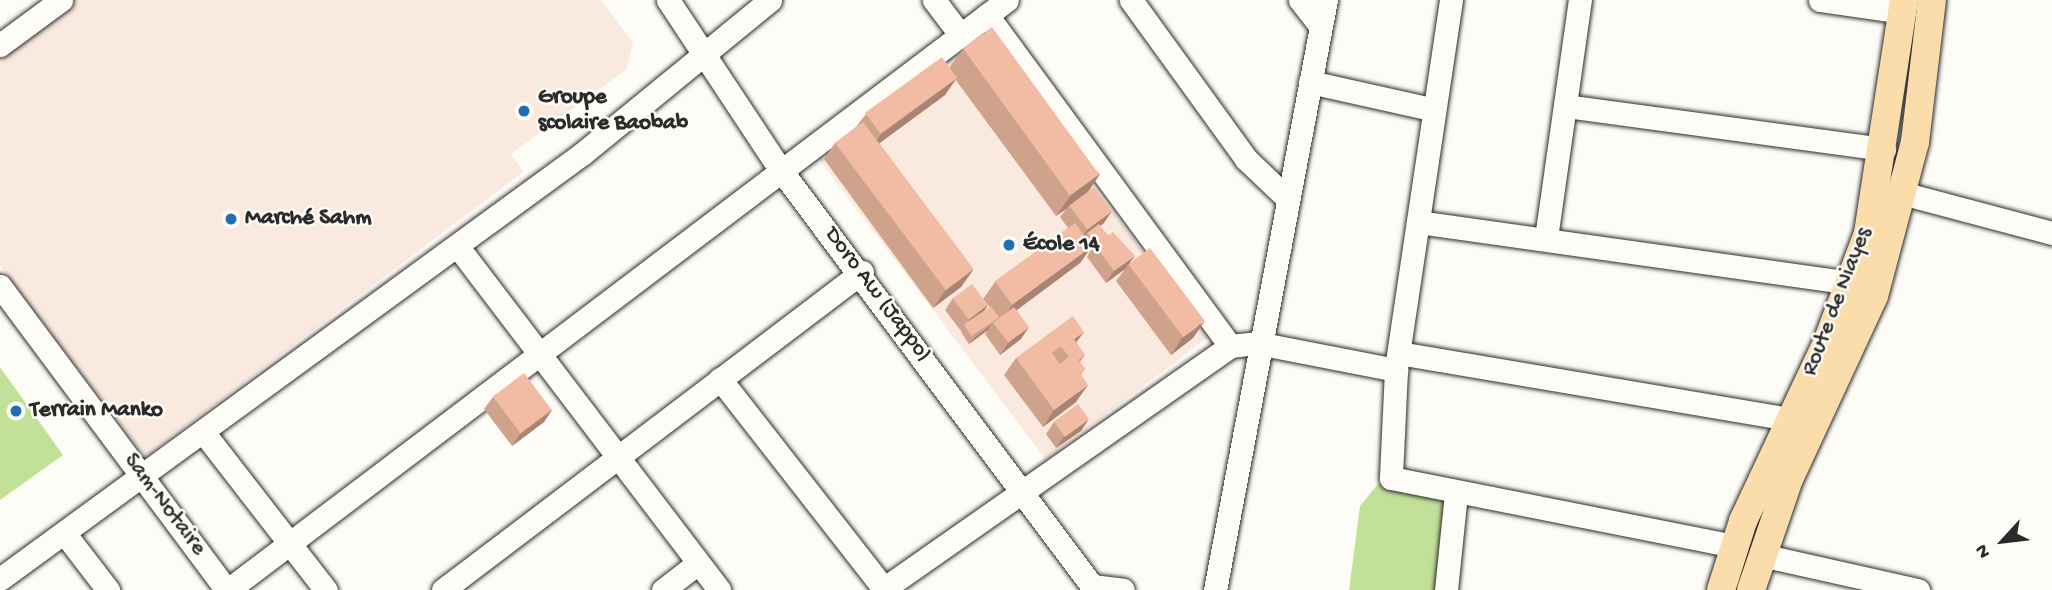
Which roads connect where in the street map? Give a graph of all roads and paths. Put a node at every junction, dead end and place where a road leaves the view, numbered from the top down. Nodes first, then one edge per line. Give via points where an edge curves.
1 (61, 0) edge
2 (668, 0) edge
3 (770, 0) edge
4 (934, 0) edge
5 (1007, 0) edge
6 (1131, 0) edge
7 (1300, 0) edge
8 (1326, 0) edge
9 (1451, 0) edge
10 (1580, 0) edge
11 (1821, 0) edge
12 (1932, 0) edge
13 (1904, 6) edge
14 (987, 15) junction
15 (1320, 24) junction
16 (959, 33) junction
17 (0, 45) edge
18 (702, 52) junction
19 (1310, 82) junction
20 (1565, 106) junction
21 (1431, 109) junction
22 (1884, 149) junction
23 (780, 169) junction
24 (1902, 192) junction
25 (1287, 198) junction
26 (1418, 222) junction
27 (2052, 233) edge
28 (1545, 238) junction
29 (458, 247) junction
30 (862, 272) junction
31 (1850, 283) junction
32 (0, 285) edge
33 (1256, 343) junction
34 (1230, 346) junction
35 (538, 353) junction
36 (1397, 361) junction
37 (720, 379) junction
38 (1790, 419) junction
39 (204, 433) junction
40 (617, 456) junction
41 (144, 477) junction
42 (1024, 492) junction
43 (1456, 493) junction
44 (65, 534) junction
45 (290, 543) junction
46 (1734, 546) junction
47 (1761, 555) junction
48 (698, 563) junction
49 (0, 579) edge
50 (1092, 588) edge
51 (883, 589) edge
52 (108, 590) edge
53 (228, 590) edge
54 (326, 590) edge
55 (443, 590) edge
56 (663, 590) edge
57 (719, 590) edge
58 (1123, 590) edge
59 (1215, 590) edge
60 (1446, 590) edge
61 (1721, 590) edge
62 (1751, 590) edge
63 (1918, 590) edge

1 - 17 street
2 - 18 street, Doro Aw (Jappo)
3 - 18 street
4 - 16 street
5 - 14 street
6 - 25 street via 1246,159
7 - 15 street
8 - 15 street
9 - 21 street
10 - 20 street
11 - 13 street
12 - 24 main road, Route de Niayes
13 - 22 main road, Route de Niayes
14 - 16 street
14 - 34 street
15 - 19 street
16 - 23 street
18 - 23 street, Doro Aw (Jappo)
18 - 29 street via 582,154
19 - 21 street
19 - 25 street
20 - 22 street
20 - 28 street
21 - 26 street
22 - 31 main road, Route de Niayes via 1868,233
23 - 30 street, Doro Aw (Jappo)
23 - 35 street
24 - 27 street
24 - 47 main road, Route de Niayes via 1874,296 1789,479
25 - 33 street
26 - 28 street
26 - 36 street
28 - 31 street
29 - 35 street
29 - 39 street
30 - 37 street
30 - 42 street, Doro Aw (Jappo)
31 - 38 main road, Route de Niayes
32 - 41 street, Sam-Notaire
33 - 34 street
33 - 36 street
33 - 59 street via 1239,478
34 - 42 street
35 - 40 street
35 - 45 street
36 - 38 street
36 - 43 street via 1391,478
37 - 40 street
37 - 51 street
38 - 46 main road, Route de Niayes
39 - 41 street
39 - 45 street
40 - 48 street
40 - 55 street
41 - 44 street
41 - 53 street, Sam-Notaire
42 - 50 street, Doro Aw (Jappo)
42 - 51 street
43 - 46 street
43 - 60 street
44 - 49 street
44 - 52 street
45 - 53 street
45 - 54 street
46 - 61 main road, Route de Niayes
47 - 62 main road, Route de Niayes
47 - 63 street
48 - 56 street
48 - 57 street
50 - 58 street

